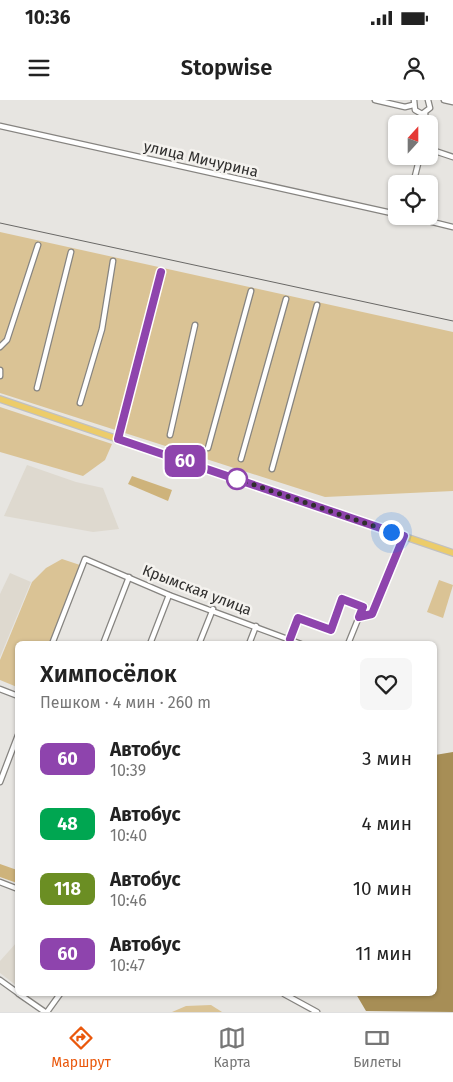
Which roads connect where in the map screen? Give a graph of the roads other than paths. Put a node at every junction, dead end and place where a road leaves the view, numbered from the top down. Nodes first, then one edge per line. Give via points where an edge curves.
1 (375, 100) edge
2 (437, 100) edge
3 (444, 100) edge
4 (429, 101) edge
5 (414, 102) edge
6 (453, 102) edge
7 (425, 113) joint
8 (0, 126) edge
9 (438, 152) edge
10 (453, 157) edge
11 (388, 212) edge
12 (438, 223) edge
13 (453, 227) edge
14 (38, 245) dead end
15 (70, 252) dead end
16 (113, 261) dead end
17 (161, 272) dead end
18 (251, 291) dead end
19 (286, 299) dead end
20 (317, 306) dead end
21 (195, 325) dead end
22 (0, 347) edge
23 (0, 370) edge
24 (0, 376) edge
25 (37, 388) dead end
26 (0, 399) edge
27 (80, 403) dead end
28 (170, 435) dead end
29 (118, 439) junction
30 (208, 448) dead end
31 (241, 459) dead end
32 (272, 469) dead end
33 (404, 536) junction
34 (453, 553) edge
35 (129, 577) junction
36 (170, 595) junction
37 (212, 609) junction
38 (359, 617) junction
39 (256, 626) junction
40 (290, 639) junction
41 (53, 641) edge
42 (104, 641) edge
43 (151, 641) edge
44 (200, 641) edge
45 (250, 641) edge
46 (294, 641) edge
47 (349, 641) edge
48 (0, 689) edge
49 (15, 695) edge
50 (15, 743) edge
51 (0, 782) edge
52 (0, 882) edge
53 (15, 888) edge
54 (0, 980) edge
55 (15, 991) edge
56 (22, 996) edge
57 (58, 996) edge
58 (288, 996) edge
59 (46, 1012) edge
60 (318, 1012) edge

1 - 5 street via 405,107
2 - 4 street
3 - 6 street
4 - 7 street via 430,108
5 - 7 street via 417,112
8 - 11 street, улица Мичурина
9 - 10 street
12 - 13 street
14 - 22 street via 7,340
15 - 25 street
16 - 27 street via 102,329
17 - 29 street
18 - 30 street
19 - 31 street
20 - 32 street
21 - 28 street
23 - 24 street
26 - 29 main road
29 - 33 main road
33 - 34 main road
33 - 38 street via 372,614
35 - 36 street, Крымская улица
35 - 41 street, Крымская улица via 85,559
35 - 42 street
36 - 37 street, Крымская улица
36 - 43 street
37 - 39 street, Крымская улица
37 - 44 street
38 - 40 street via 363,607 342,599 331,630 298,618
38 - 47 street
39 - 40 street, Крымская улица
39 - 45 street
40 - 46 street, Крымская улица
48 - 49 street
50 - 51 street
52 - 53 street
54 - 55 street
56 - 59 street
57 - 59 street
58 - 60 street

